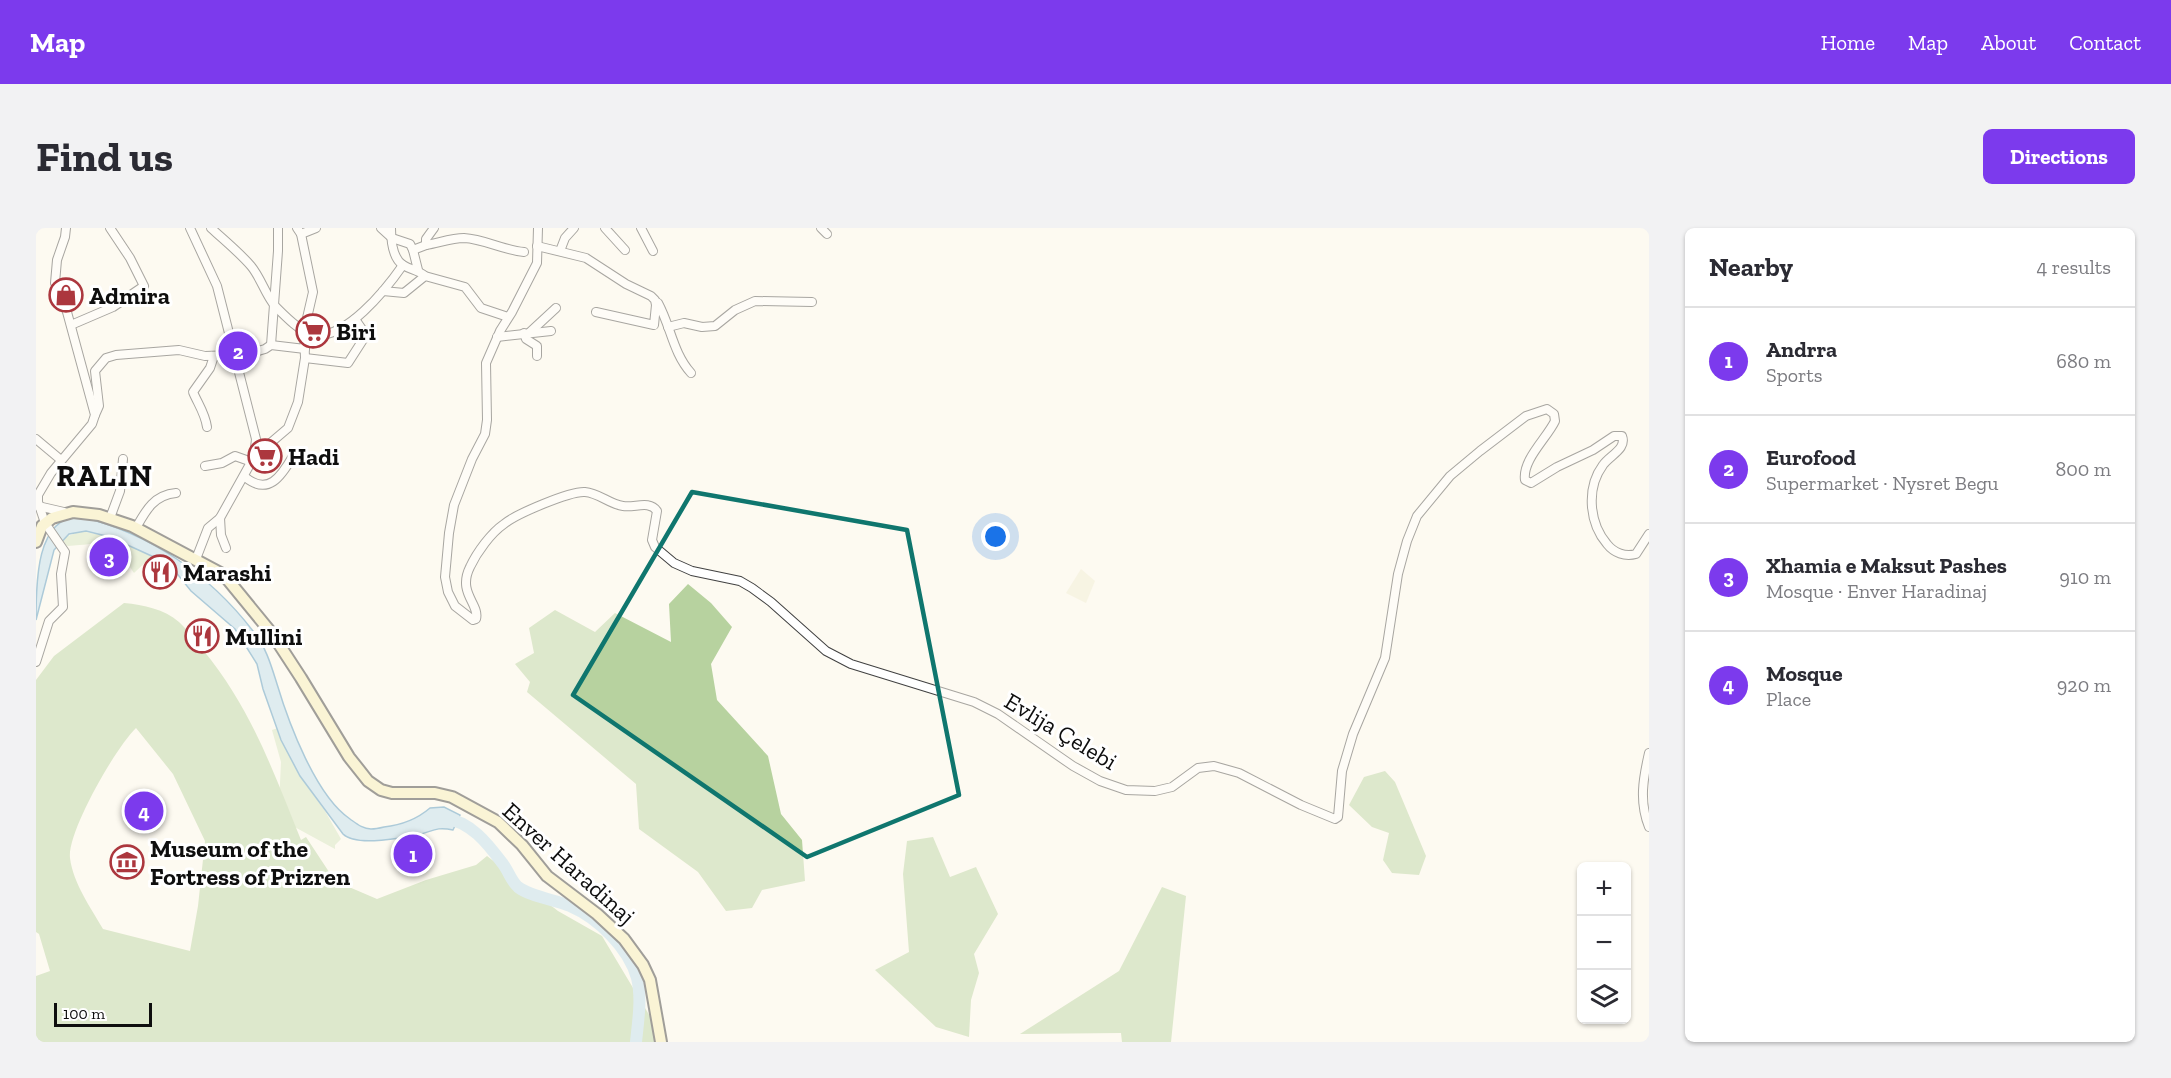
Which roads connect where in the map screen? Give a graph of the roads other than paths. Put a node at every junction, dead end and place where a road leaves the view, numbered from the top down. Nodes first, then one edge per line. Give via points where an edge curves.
1 (66, 228) edge
2 (110, 228) edge
3 (190, 228) edge
4 (211, 228) edge
5 (278, 228) edge
6 (316, 228) edge
7 (381, 228) edge
8 (391, 228) edge
9 (434, 228) edge
10 (538, 228) edge
11 (574, 228) edge
12 (605, 228) edge
13 (641, 228) edge
14 (299, 231) edge
15 (392, 238) junction
16 (426, 245) junction
17 (537, 246) junction
18 (413, 250) junction
19 (626, 250) dead end
20 (560, 251) junction
21 (653, 251) dead end
22 (524, 252) dead end
23 (403, 265) junction
24 (418, 270) junction
25 (425, 276) junction
26 (381, 293) junction
27 (655, 300) junction
28 (812, 302) dead end
29 (274, 304) junction
30 (556, 308) dead end
31 (596, 312) dead end
32 (508, 317) junction
33 (355, 319) junction
34 (71, 326) junction
35 (668, 327) junction
36 (304, 331) junction
37 (551, 331) dead end
38 (527, 333) junction
39 (497, 337) junction
40 (271, 345) junction
41 (305, 349) junction
42 (211, 356) junction
43 (234, 357) junction
44 (537, 357) dead end
45 (305, 358) junction
46 (691, 373) dead end
47 (95, 415) junction
48 (207, 427) dead end
49 (36, 439) edge
50 (293, 456) dead end
51 (123, 459) dead end
52 (61, 460) junction
53 (253, 460) junction
54 (205, 466) dead end
55 (245, 477) junction
56 (176, 493) dead end
57 (38, 506) edge
58 (69, 513) junction
59 (110, 518) junction
60 (220, 518) junction
61 (47, 525) junction
62 (136, 528) junction
63 (1649, 534) edge
64 (36, 542) edge
65 (226, 548) dead end
66 (196, 559) junction
67 (36, 662) edge
68 (1649, 753) edge
69 (1649, 827) edge
70 (661, 1042) edge

1 - 34 street via 54,275
2 - 34 street via 144,286 113,307
3 - 43 street via 218,286
4 - 29 street via 252,267
5 - 29 street
6 - 14 street
7 - 15 street
8 - 15 street
9 - 16 street
10 - 17 street, Evlija Çelebi
11 - 20 street
12 - 19 street
13 - 21 street
14 - 36 street via 313,292
15 - 18 street via 410,244
15 - 23 street via 397,259
16 - 18 street
16 - 22 street via 461,238
17 - 20 street
17 - 32 street, Evlija Çelebi via 537,263
18 - 24 street
20 - 27 street via 586,258
23 - 24 street
23 - 26 street
24 - 25 street
25 - 26 street via 404,293
25 - 32 street via 465,287 482,308
26 - 33 street
27 - 31 street via 654,325
27 - 35 street
28 - 35 street via 755,301 715,326 684,323
29 - 36 street
29 - 40 street
30 - 38 street
32 - 39 street, Evlija Çelebi
33 - 36 street via 327,334
33 - 45 street via 366,335 348,363
34 - 47 street
35 - 46 street via 678,358
36 - 41 street
37 - 38 street
38 - 39 street
38 - 44 street via 526,339 537,346
39 - 63 street, Evlija Çelebi via 486,363 485,434 454,505 446,558 448,592 454,606 469,619 476,619 477,614 467,591 469,568 503,524 578,492 595,494 622,506 650,505 657,511 652,540 674,563 740,581 771,602 826,651 851,664 974,702 1100,781 1126,790 1167,789 1198,768 1214,766 1239,773 1301,805 1338,817 1341,775 1385,658 1398,574 1417,516 1450,476 1530,414 1546,409 1552,411 1555,421 1536,449 1525,471 1525,480 1531,483 1614,436 1622,436 1622,446 1602,466 1592,498 1592,514 1609,547 1623,555 1636,554
40 - 41 street
40 - 43 street
41 - 45 street
42 - 43 street
42 - 47 street via 179,350 106,358 94,371 99,406
42 - 48 street via 210,368 194,392
43 - 53 street via 256,439
45 - 53 street via 298,402 288,428
47 - 52 street via 92,424
49 - 52 street
50 - 55 street via 269,485 259,485
51 - 59 street via 120,491
52 - 57 street via 38,495
53 - 54 street via 235,456
53 - 55 street
55 - 60 street
56 - 62 street via 158,498
57 - 58 street
57 - 61 street
58 - 59 main road, Enver Haradinaj
58 - 61 main road, Enver Haradinaj
59 - 62 main road, Enver Haradinaj
60 - 65 street
60 - 66 street via 208,528
61 - 64 main road
61 - 67 street via 65,552 61,574 64,602 49,621
62 - 66 main road, Enver Haradinaj
66 - 70 main road, Enver Haradinaj via 224,574 248,602 368,782 392,793 452,797 498,822 547,876 624,939 650,980
68 - 69 street via 1642,789

